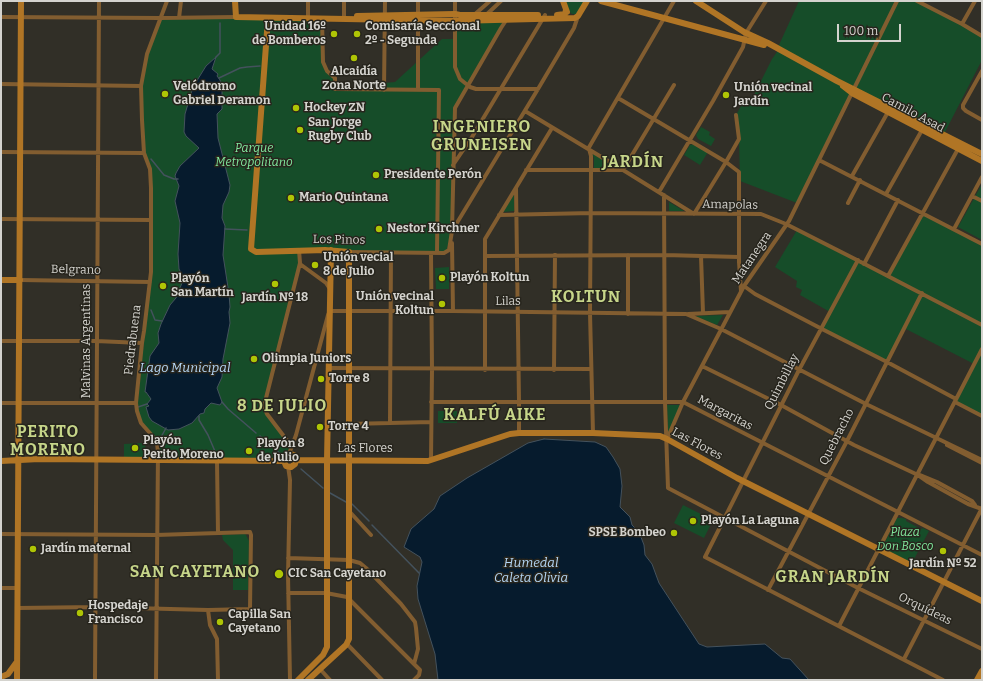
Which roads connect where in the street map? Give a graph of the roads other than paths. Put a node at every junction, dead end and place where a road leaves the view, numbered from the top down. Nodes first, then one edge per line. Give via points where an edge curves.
1 (21, 1) edge
2 (99, 1) edge
3 (167, 1) edge
4 (181, 1) edge
5 (236, 1) edge
6 (308, 1) edge
7 (344, 1) edge
8 (385, 1) edge
9 (418, 1) edge
10 (455, 1) edge
11 (492, 1) edge
12 (501, 1) edge
13 (563, 1) edge
14 (587, 1) edge
15 (601, 1) edge
16 (674, 1) edge
17 (696, 1) edge
18 (766, 1) edge
19 (897, 1) edge
20 (917, 1) edge
21 (975, 1) edge
22 (494, 8) junction
23 (566, 10) junction
24 (455, 14) junction
25 (486, 15) junction
26 (494, 15) junction
27 (578, 16) junction
28 (1, 17) edge
29 (21, 17) junction
30 (236, 17) junction
31 (418, 17) junction
32 (543, 17) junction
33 (664, 17) junction
34 (99, 18) junction
35 (160, 18) junction
36 (179, 18) junction
37 (268, 18) junction
38 (308, 18) junction
39 (322, 18) junction
40 (344, 18) junction
41 (385, 18) junction
42 (475, 18) junction
43 (508, 18) junction
44 (572, 18) junction
45 (499, 20) junction
46 (455, 21) junction
47 (962, 24) junction
48 (574, 28) junction
49 (746, 36) junction
50 (982, 36) edge
51 (982, 71) edge
52 (1, 84) edge
53 (20, 85) junction
54 (99, 85) junction
55 (674, 85) dead end
56 (141, 86) junction
57 (468, 86) junction
58 (538, 89) junction
59 (384, 90) junction
60 (418, 90) junction
61 (500, 90) junction
62 (853, 91) junction
63 (618, 98) junction
64 (525, 111) junction
65 (888, 112) junction
66 (736, 115) dead end
67 (654, 120) junction
68 (982, 120) edge
69 (552, 128) junction
70 (922, 130) junction
71 (690, 141) junction
72 (588, 149) junction
73 (958, 149) junction
74 (1, 152) edge
75 (20, 152) junction
76 (98, 152) junction
77 (144, 153) junction
78 (982, 154) edge
79 (819, 160) junction
80 (982, 161) edge
81 (726, 162) junction
82 (453, 165) junction
83 (526, 170) junction
84 (591, 170) junction
85 (623, 170) junction
86 (852, 176) junction
87 (982, 177) edge
88 (860, 180) junction
89 (516, 188) junction
90 (659, 192) junction
91 (886, 194) junction
92 (664, 196) junction
93 (972, 196) junction
94 (898, 200) junction
95 (982, 200) edge
96 (848, 203) dead end
97 (923, 212) junction
98 (592, 213) junction
99 (664, 213) junction
100 (516, 214) junction
101 (694, 214) junction
102 (739, 214) junction
103 (499, 215) junction
104 (1, 219) edge
105 (20, 219) junction
106 (98, 220) junction
107 (151, 220) junction
108 (786, 224) junction
109 (954, 229) junction
110 (452, 231) junction
111 (982, 244) edge
112 (299, 250) junction
113 (332, 250) junction
114 (349, 252) junction
115 (391, 252) junction
116 (431, 253) junction
117 (437, 253) junction
118 (517, 255) junction
119 (555, 255) junction
120 (590, 255) junction
121 (628, 255) junction
122 (665, 255) junction
123 (485, 256) junction
124 (701, 256) junction
125 (739, 257) junction
126 (858, 260) junction
127 (300, 264) junction
128 (864, 264) junction
129 (888, 276) junction
130 (1, 280) edge
131 (20, 280) junction
132 (97, 281) junction
133 (150, 282) junction
134 (744, 286) junction
135 (330, 291) junction
136 (741, 292) junction
137 (922, 293) junction
138 (330, 311) junction
139 (349, 311) junction
140 (391, 311) junction
141 (430, 311) junction
142 (453, 311) junction
143 (518, 312) junction
144 (730, 312) junction
145 (485, 313) junction
146 (555, 313) junction
147 (703, 313) junction
148 (590, 314) junction
149 (628, 314) junction
150 (664, 314) junction
151 (686, 314) junction
152 (982, 325) edge
153 (721, 329) junction
154 (822, 329) junction
155 (1, 341) edge
156 (19, 341) junction
157 (96, 341) junction
158 (142, 343) junction
159 (982, 349) edge
160 (887, 362) junction
161 (702, 366) junction
162 (328, 368) junction
163 (350, 368) junction
164 (390, 368) junction
165 (432, 370) junction
166 (485, 370) junction
167 (518, 370) junction
168 (554, 370) junction
169 (591, 370) junction
170 (799, 370) junction
171 (955, 400) junction
172 (519, 401) junction
173 (431, 402) junction
174 (592, 402) junction
175 (665, 402) junction
176 (683, 402) junction
177 (1, 403) edge
178 (19, 403) junction
179 (97, 403) junction
180 (136, 403) junction
181 (866, 404) junction
182 (781, 405) junction
183 (982, 416) edge
184 (390, 422) junction
185 (430, 422) junction
186 (349, 424) junction
187 (519, 433) junction
188 (593, 433) junction
189 (936, 438) junction
190 (667, 439) junction
191 (847, 441) junction
192 (762, 443) junction
193 (292, 446) junction
194 (289, 454) junction
195 (18, 460) junction
196 (96, 460) junction
197 (158, 460) junction
198 (296, 460) junction
199 (327, 460) junction
200 (349, 460) junction
201 (431, 460) junction
202 (982, 460) edge
203 (1, 461) edge
204 (217, 461) junction
205 (284, 461) junction
206 (982, 463) edge
207 (288, 466) junction
208 (918, 475) junction
209 (828, 476) junction
210 (743, 480) junction
211 (981, 508) edge
212 (349, 511) junction
213 (898, 512) junction
214 (808, 514) junction
215 (724, 518) junction
216 (218, 533) junction
217 (1, 534) edge
218 (18, 534) junction
219 (96, 535) junction
220 (156, 535) junction
221 (371, 535) dead end
222 (963, 545) junction
223 (879, 550) junction
224 (788, 552) junction
225 (982, 555) edge
226 (288, 558) junction
227 (326, 560) junction
228 (349, 560) junction
229 (944, 581) junction
230 (1, 588) edge
231 (17, 588) junction
232 (858, 588) junction
233 (768, 590) junction
234 (288, 593) junction
235 (326, 593) junction
236 (349, 598) junction
237 (982, 601) edge
238 (95, 607) junction
239 (18, 608) junction
240 (157, 608) junction
241 (208, 610) junction
242 (924, 619) junction
243 (839, 626) junction
244 (348, 641) junction
245 (982, 648) edge
246 (904, 659) junction
247 (17, 662) junction
248 (414, 664) junction
249 (320, 670) junction
250 (982, 671) edge
251 (1, 678) edge
252 (9, 680) edge
253 (15, 680) edge
254 (95, 680) edge
255 (156, 680) edge
256 (218, 680) edge
257 (290, 680) edge
258 (298, 680) edge
259 (308, 680) edge
260 (330, 680) edge
261 (382, 680) edge
262 (414, 680) edge
263 (943, 680) edge
264 (977, 680) edge

1 - 29 street
2 - 34 street, Malvinas Argentinas
3 - 35 street, Piedrabuena
4 - 36 street
5 - 30 street
6 - 38 street
7 - 40 street
8 - 41 street
9 - 31 street
10 - 24 street
11 - 22 street
11 - 42 street
12 - 22 street
13 - 23 street
14 - 27 street
15 - 33 street
16 - 33 street
17 - 49 street, Camilo Asad
18 - 49 street
19 - 62 street, Matanegra
20 - 47 street
21 - 47 street
22 - 25 street
22 - 26 street
23 - 32 street via 563,15
23 - 44 street
24 - 31 street
24 - 42 street
24 - 46 street
25 - 26 street
25 - 42 street
26 - 43 street
26 - 45 street
27 - 44 street
27 - 48 street
28 - 29 street
29 - 34 street
29 - 53 street
30 - 36 street
30 - 37 street
31 - 41 street
31 - 46 street
31 - 60 street
32 - 43 street
32 - 44 street
32 - 61 street
33 - 49 street
33 - 63 street
34 - 35 street
34 - 54 street, Malvinas Argentinas
35 - 36 street
35 - 56 street, Piedrabuena via 147,54
37 - 38 street
37 - 112 street, Los Pinos via 251,244 252,250 256,252
38 - 39 street
39 - 40 street
39 - 59 street via 323,62 327,71 335,78 335,89
40 - 41 street
41 - 59 street
42 - 45 street
42 - 46 street
43 - 45 street
43 - 57 street
44 - 48 street
46 - 57 street via 455,67 458,76
47 - 50 street
48 - 58 street
49 - 62 street, Camilo Asad via 779,49
49 - 71 street via 743,47
51 - 68 street via 963,105 963,108
52 - 53 street
53 - 54 street
53 - 75 street
54 - 56 street
54 - 76 street, Malvinas Argentinas
55 - 67 street
56 - 77 street, Piedrabuena
57 - 61 street
57 - 82 street via 455,108
58 - 61 street
58 - 64 street
59 - 60 street
60 - 117 street via 439,90
61 - 82 street
62 - 65 street, Camilo Asad
62 - 78 street, Camilo Asad
62 - 79 street, Matanegra
63 - 67 street
63 - 72 street
64 - 69 street
64 - 110 street
65 - 70 street, Camilo Asad
65 - 86 street
66 - 81 street via 739,139
67 - 71 street
67 - 85 street
69 - 72 street
69 - 83 street
70 - 73 street, Camilo Asad
70 - 91 street
71 - 81 street
71 - 90 street
72 - 84 street
72 - 85 street
73 - 80 street, Camilo Asad
73 - 97 street
74 - 75 street
75 - 76 street
75 - 105 street
76 - 77 street
76 - 106 street, Malvinas Argentinas
77 - 107 street, Piedrabuena via 150,169
79 - 86 street
79 - 108 street, Matanegra
81 - 101 street
81 - 102 street via 739,172
82 - 110 street
83 - 84 street
83 - 89 street
84 - 85 street
84 - 98 street
85 - 90 street
86 - 88 street
87 - 93 street
88 - 91 street
88 - 96 street
89 - 100 street
89 - 103 street
90 - 92 street
91 - 94 street
92 - 99 street
92 - 101 street
93 - 95 street
93 - 109 street
94 - 97 street
94 - 128 street
97 - 109 street
97 - 129 street
98 - 99 street, Amapolas
98 - 100 street, Amapolas
98 - 120 street
99 - 101 street, Amapolas
99 - 122 street
100 - 103 street, Amapolas
100 - 118 street
101 - 102 street, Amapolas
102 - 108 street, Amapolas via 761,214
102 - 125 street
103 - 123 street via 485,239
104 - 105 street
105 - 106 street
105 - 131 street
106 - 107 street
106 - 132 street, Malvinas Argentinas
107 - 133 street, Piedrabuena
108 - 126 street, Amapolas
108 - 134 street, Matanegra
109 - 111 street
110 - 117 street via 449,250
110 - 142 street
112 - 113 street, Los Pinos
112 - 127 street
113 - 114 street, Los Pinos
113 - 135 street
114 - 115 street, Los Pinos
114 - 139 street
115 - 116 street, Los Pinos
115 - 140 street
116 - 117 street, Los Pinos
116 - 141 street
118 - 119 street
118 - 123 street
118 - 143 street
119 - 120 street
119 - 146 street
120 - 121 street
120 - 148 street
121 - 122 street
121 - 149 street
122 - 124 street
122 - 150 street
123 - 145 street
124 - 125 street
124 - 147 street
125 - 136 street
126 - 128 street, Amapolas
126 - 154 street, Quimbillay
127 - 135 street via 326,283
127 - 193 street via 264,406 267,414
128 - 129 street, Amapolas
129 - 137 street, Amapolas
130 - 131 street, Belgrano
131 - 132 street, Belgrano
131 - 156 street
132 - 133 street, Belgrano
132 - 157 street, Malvinas Argentinas
133 - 158 street, Piedrabuena
134 - 136 street, Matanegra
134 - 154 street
135 - 138 street
136 - 144 street, Matanegra
137 - 152 street, Amapolas
137 - 160 street, Quebracho
138 - 139 street, Lilas
138 - 162 street
138 - 193 street
139 - 140 street, Lilas
139 - 163 street
140 - 141 street, Lilas
140 - 164 street
141 - 142 street, Lilas
141 - 165 street
142 - 145 street, Lilas
143 - 145 street, Lilas
143 - 146 street, Lilas
143 - 167 street
144 - 147 street, Lilas
144 - 153 street, Matanegra
145 - 166 street
146 - 148 street, Lilas
146 - 168 street
147 - 151 street, Lilas
148 - 149 street, Lilas
148 - 169 street
149 - 150 street, Lilas
150 - 151 street, Lilas
150 - 175 street
151 - 153 street, Lilas
153 - 161 street, Matanegra
153 - 170 street, Lilas
154 - 160 street
154 - 170 street, Quimbillay
155 - 156 street
156 - 157 street
156 - 178 street
157 - 158 street
157 - 179 street, Malvinas Argentinas
158 - 180 street, Piedrabuena
159 - 171 street
160 - 171 street
160 - 181 street, Quebracho
161 - 176 street, Matanegra
161 - 182 street
162 - 163 street
162 - 199 street
163 - 164 street
163 - 186 street
164 - 165 street
164 - 184 street
165 - 166 street
165 - 173 street
166 - 167 street
167 - 168 street
167 - 172 street
168 - 169 street
169 - 174 street
170 - 181 street, Lilas
170 - 182 street, Quimbillay
171 - 183 street
171 - 189 street
172 - 173 street, Margaritas
172 - 174 street, Margaritas
172 - 187 street
173 - 185 street
174 - 175 street, Margaritas
174 - 188 street
175 - 176 street, Margaritas
175 - 190 street
176 - 190 street, Matanegra
176 - 192 street, Margaritas
177 - 178 street
178 - 179 street
178 - 195 street
179 - 180 street
179 - 196 street, Malvinas Argentinas
180 - 197 street, Piedrabuena via 140,423 157,443
181 - 189 street, Lilas
181 - 191 street, Quebracho
182 - 191 street
182 - 192 street, Quimbillay
184 - 185 street
184 - 186 street
185 - 201 street
186 - 200 street
187 - 188 street, Las Flores
187 - 201 street, Las Flores
188 - 190 street, Las Flores via 660,436
189 - 202 street, Lilas
189 - 206 street, Lilas
189 - 208 street
190 - 210 street, Las Flores
190 - 215 street, Orquídeas via 668,488
191 - 208 street
191 - 209 street, Quebracho
192 - 209 street, Margaritas
192 - 210 street, Quimbillay
193 - 194 street
194 - 198 street via 294,455
194 - 205 street via 284,457
195 - 196 street
195 - 203 street
195 - 218 street
196 - 197 street
196 - 219 street, Malvinas Argentinas
197 - 204 street
197 - 220 street, Piedrabuena
198 - 199 street, Las Flores
198 - 207 street via 293,466
199 - 200 street, Las Flores
199 - 227 street
200 - 201 street, Las Flores
200 - 212 street
204 - 205 street
204 - 216 street
205 - 207 street
207 - 226 street
208 - 211 street via 962,501
208 - 213 street
209 - 213 street, Margaritas
209 - 214 street, Quebracho
210 - 214 street, Las Flores
210 - 215 street, Quimbillay
211 - 222 street
212 - 221 street
212 - 228 street
213 - 222 street, Margaritas
213 - 223 street
214 - 223 street, Las Flores
214 - 224 street, Quebracho
215 - 224 street, Orquídeas
215 - 233 street, Quimbillay via 705,556
216 - 220 street
216 - 241 street via 251,534 250,609
217 - 218 street
218 - 219 street
218 - 231 street
219 - 220 street
219 - 238 street, Malvinas Argentinas
220 - 240 street, Piedrabuena
222 - 225 street, Margaritas
222 - 229 street
223 - 229 street, Las Flores
223 - 232 street
224 - 232 street, Orquídeas
224 - 233 street, Quebracho
226 - 227 street
226 - 234 street
227 - 228 street
227 - 235 street
228 - 236 street
228 - 248 street via 366,568 411,616 416,628 418,649
229 - 237 street, Las Flores
229 - 242 street
230 - 231 street
231 - 239 street
232 - 242 street, Orquídeas
232 - 243 street
233 - 243 street
234 - 235 street
234 - 257 street
235 - 236 street
235 - 258 street via 327,647 323,655
236 - 244 street
236 - 248 street
238 - 239 street
238 - 240 street
238 - 254 street, Malvinas Argentinas
239 - 247 street
240 - 241 street
240 - 255 street, Piedrabuena
241 - 256 street via 210,625 217,639
242 - 245 street, Orquídeas
242 - 246 street
243 - 246 street
244 - 249 street
244 - 261 street
246 - 263 street
247 - 251 street via 8,674
247 - 253 street
248 - 262 street via 420,670
249 - 259 street
249 - 260 street
250 - 264 street
251 - 253 street
252 - 253 street

